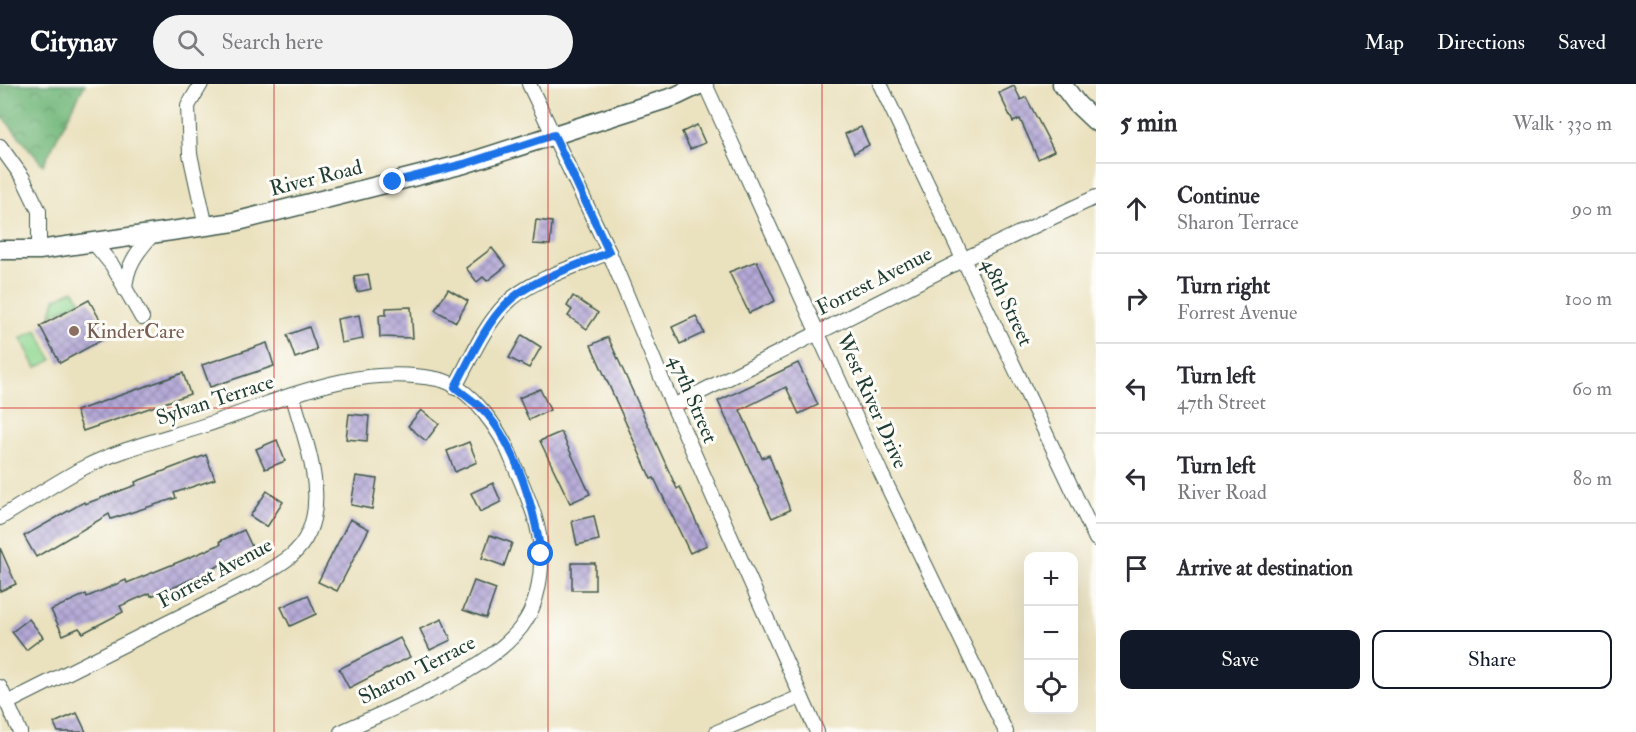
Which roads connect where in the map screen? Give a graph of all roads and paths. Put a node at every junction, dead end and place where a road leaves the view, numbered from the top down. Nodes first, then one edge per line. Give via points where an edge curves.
1 (201, 84) edge
2 (529, 84) edge
3 (703, 84) edge
4 (880, 84) edge
5 (1065, 87) edge
6 (1096, 122) edge
7 (554, 135) junction
8 (0, 146) edge
9 (1096, 197) edge
10 (206, 227) junction
11 (152, 235) junction
12 (94, 243) junction
13 (0, 250) edge
14 (39, 250) junction
15 (609, 252) junction
16 (964, 260) junction
17 (125, 290) junction
18 (142, 318) dead end
19 (818, 333) junction
20 (455, 387) junction
21 (293, 397) junction
22 (673, 406) junction
23 (0, 518) edge
24 (1096, 538) edge
25 (0, 687) edge
26 (800, 697) junction
27 (7, 703) junction
28 (20, 732) edge
29 (341, 732) edge
30 (717, 732) edge
31 (817, 732) edge
32 (1006, 732) edge

1 - 10 street via 188,106 190,154
2 - 7 street, 47th Street
3 - 7 main road, River Road
3 - 19 street, West River Drive
4 - 16 street, 48th Street
5 - 6 main road
7 - 10 main road, River Road via 464,164
7 - 15 street, 47th Street
8 - 14 street via 23,178 39,211
9 - 16 street, Forrest Avenue
10 - 11 main road, River Road
11 - 12 main road, River Road
11 - 17 street via 134,256
12 - 14 main road, River Road
12 - 17 street
13 - 14 main road, River Road
15 - 20 street via 534,285 505,304
15 - 22 street, 47th Street
16 - 19 street, Forrest Avenue
16 - 24 street, 48th Street
17 - 18 street
19 - 22 street, Forrest Avenue
19 - 32 street, West River Drive
20 - 21 street, Sylvan Terrace via 440,379 397,373 328,382
20 - 29 street, Sharon Terrace via 487,414 507,446 526,492 541,554 535,598 527,619 497,651 472,668
21 - 23 street, Sylvan Terrace via 84,467
21 - 27 street, Forrest Avenue via 315,475 315,500 305,540 291,556 255,579
22 - 26 street, 47th Street
25 - 27 street
26 - 30 street
26 - 31 street, 47th Street
27 - 28 street

